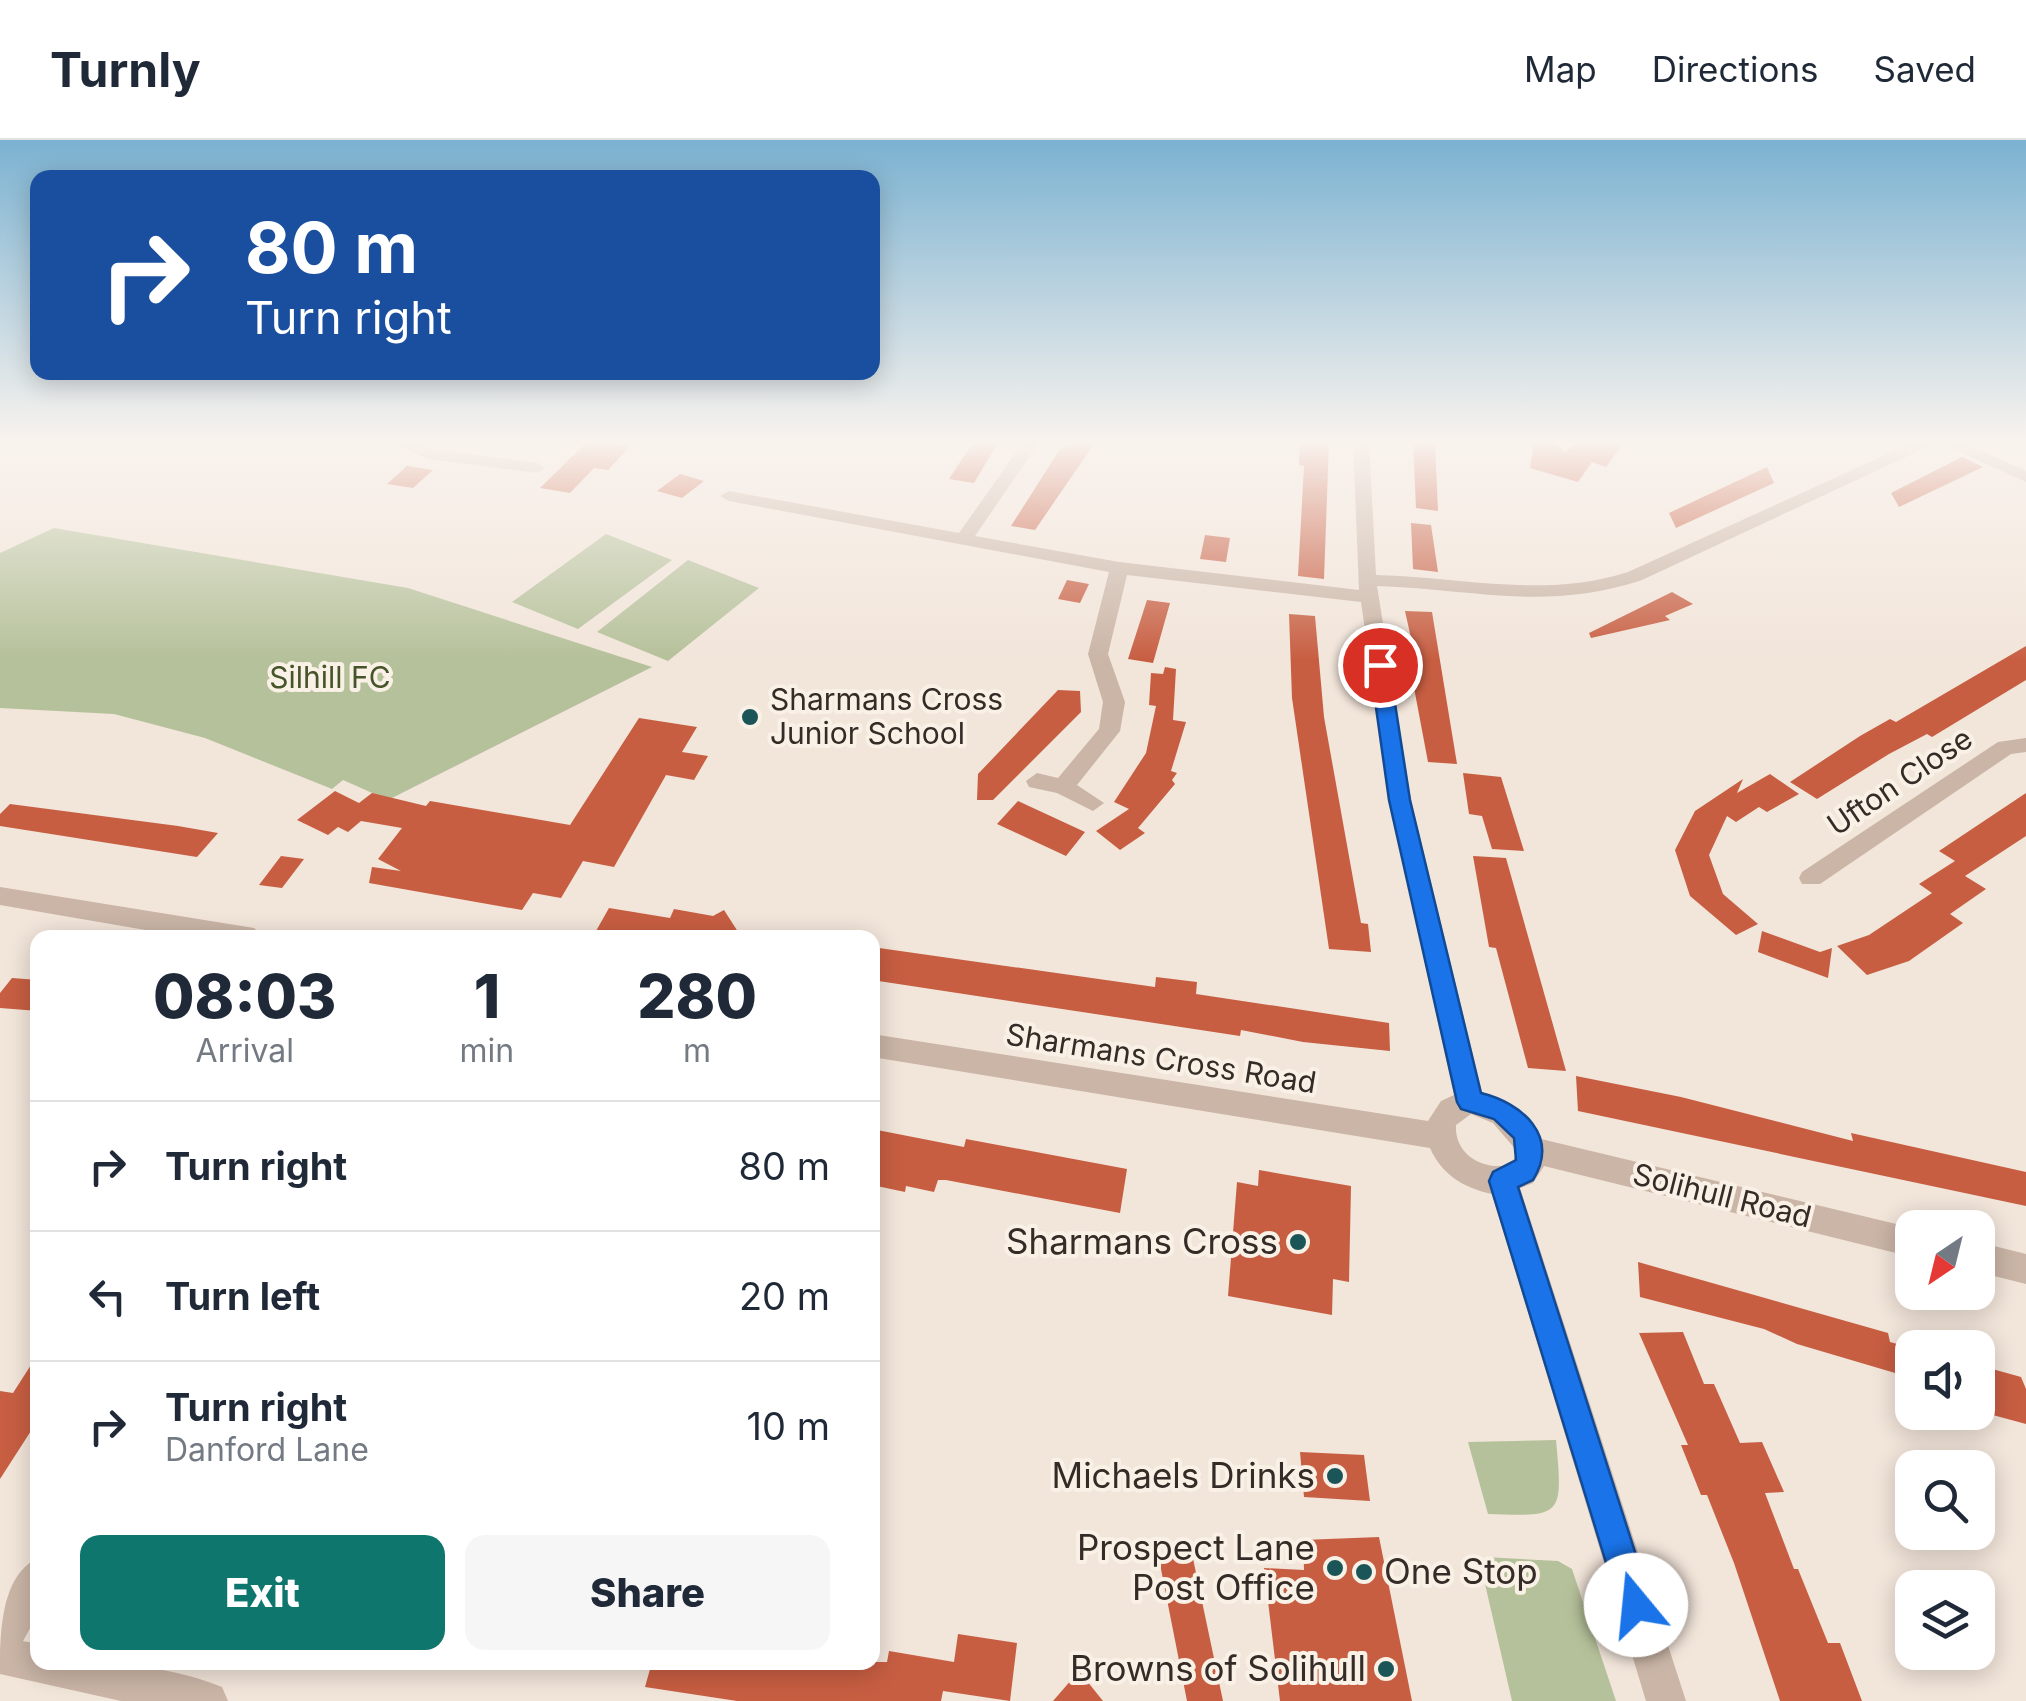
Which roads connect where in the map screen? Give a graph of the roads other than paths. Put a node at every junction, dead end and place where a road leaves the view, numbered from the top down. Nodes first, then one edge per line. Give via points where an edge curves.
1 (822, 514) edge
2 (982, 514) edge
3 (1365, 514) edge
4 (1772, 514) edge
5 (963, 541) junction
6 (1119, 568) junction
7 (1368, 589) junction
8 (2026, 745) edge
9 (1038, 781) dead end
10 (1063, 787) junction
11 (1093, 803) dead end
12 (1811, 878) dead end
13 (0, 896) edge
14 (206, 930) edge
15 (880, 1045) edge
16 (1470, 1102) junction
17 (1439, 1136) junction
18 (1530, 1150) junction
19 (1503, 1181) junction
20 (1895, 1238) edge
21 (1995, 1262) edge
22 (2026, 1269) edge
23 (30, 1590) edge
24 (0, 1644) edge
25 (0, 1655) edge
26 (30, 1662) edge
27 (68, 1670) edge
28 (208, 1701) edge
29 (1666, 1701) edge

1 - 5 street
2 - 5 street
3 - 7 street
4 - 7 street via 1587,592
5 - 6 street
6 - 7 street
6 - 10 street via 1098,654 1114,702 1109,732
7 - 16 street via 1400,800
8 - 12 street, Ufton Close via 2006,747
9 - 10 street
10 - 11 street
13 - 14 street
15 - 17 street, Sharmans Cross Road
16 - 17 street via 1446,1112
16 - 18 street via 1515,1119
17 - 19 street via 1462,1170
18 - 19 street via 1524,1171
18 - 20 street, Solihull Road
19 - 29 street
21 - 22 street
23 - 24 street
25 - 26 street
27 - 28 street

